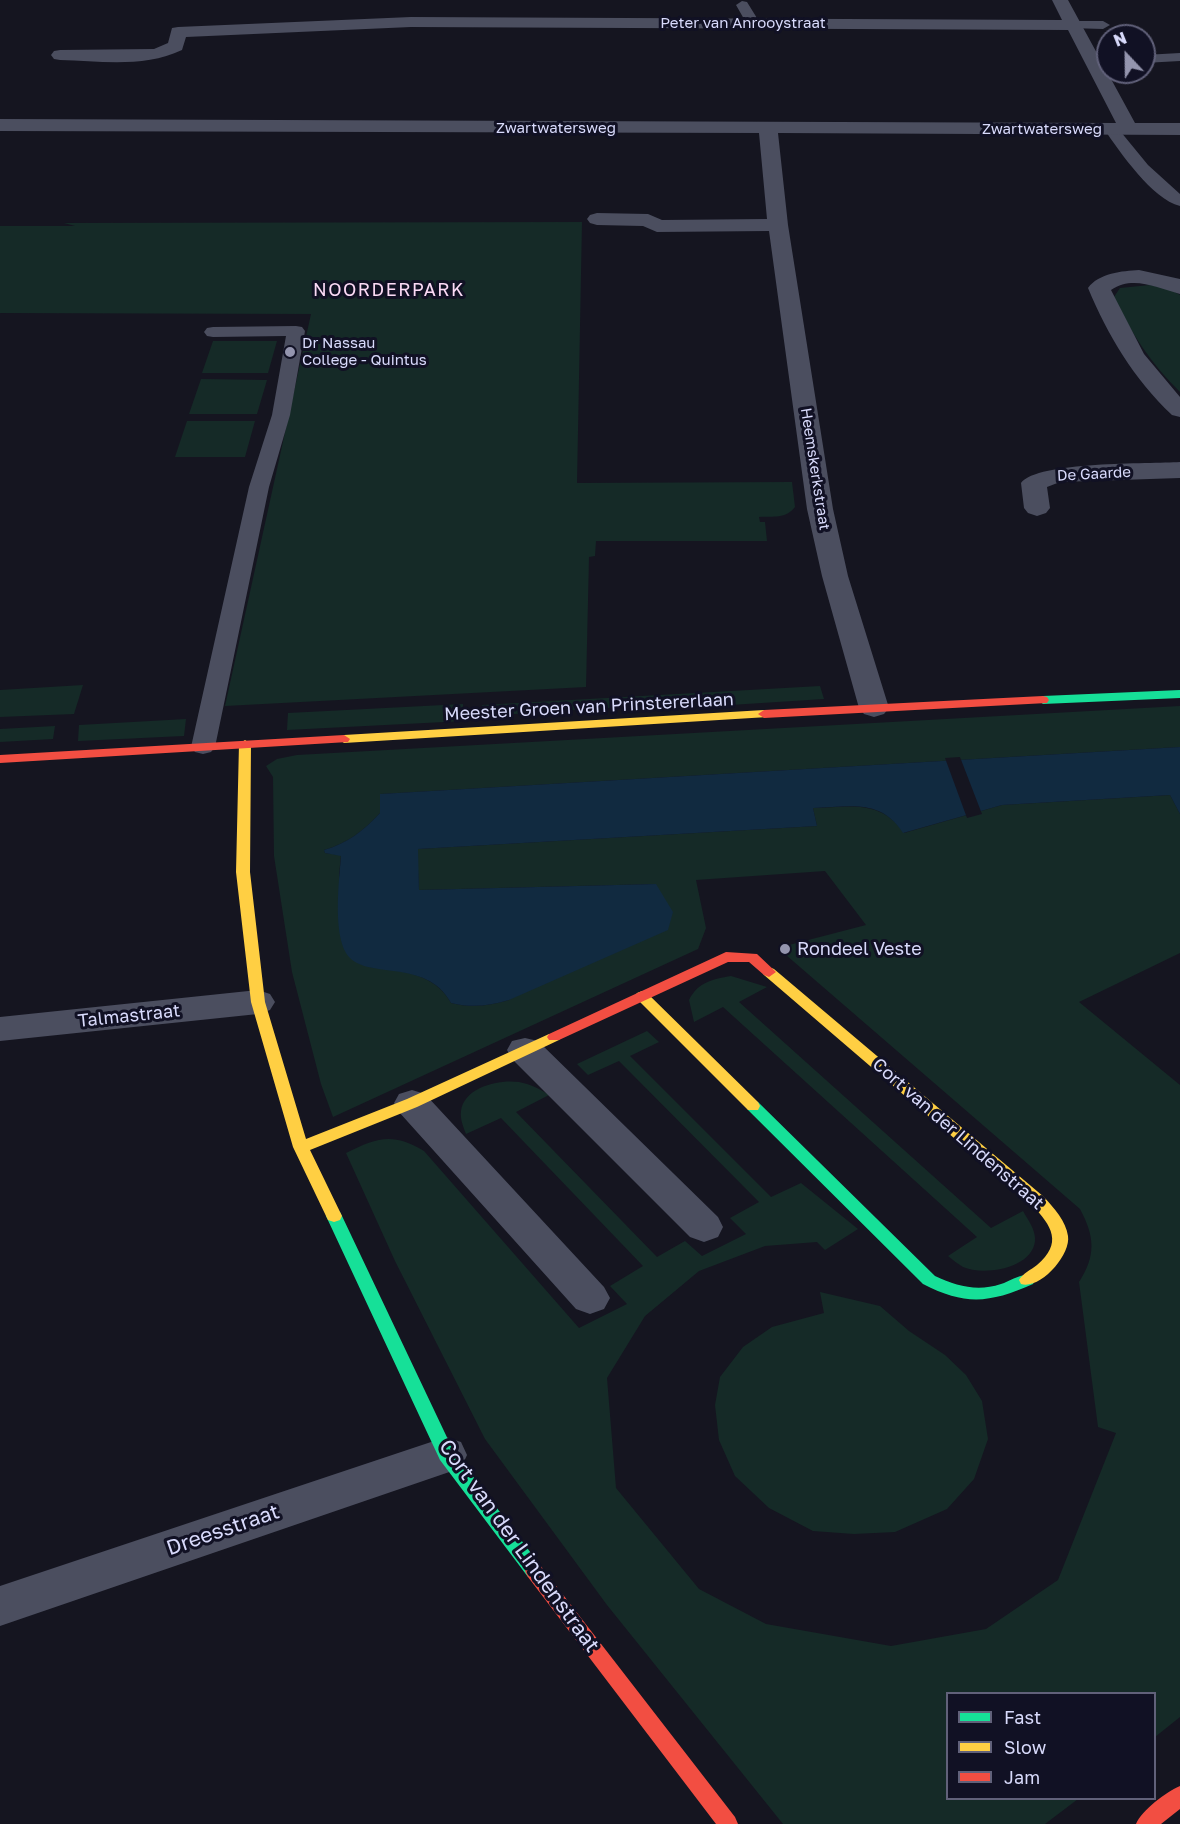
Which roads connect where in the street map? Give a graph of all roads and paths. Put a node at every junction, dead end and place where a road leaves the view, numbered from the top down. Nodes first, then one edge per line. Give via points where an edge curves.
1 (1060, 0) edge
2 (742, 5) dead end
3 (753, 23) junction
4 (1074, 25) junction
5 (1096, 25) edge
6 (60, 55) dead end
7 (1096, 55) edge
8 (1180, 57) edge
9 (1156, 58) edge
10 (1107, 84) edge
11 (0, 126) edge
12 (768, 129) junction
13 (1120, 129) junction
14 (1180, 129) edge
15 (1180, 201) edge
16 (597, 219) dead end
17 (778, 225) junction
18 (1180, 287) edge
19 (213, 332) dead end
20 (1180, 410) edge
21 (1180, 470) edge
22 (1037, 507) dead end
23 (1180, 694) edge
24 (874, 708) junction
25 (245, 744) junction
26 (203, 747) junction
27 (0, 759) edge
28 (642, 996) junction
29 (258, 1002) junction
30 (0, 1029) edge
31 (525, 1050) junction
32 (412, 1103) junction
33 (301, 1147) junction
34 (704, 1227) dead end
35 (590, 1298) dead end
36 (446, 1455) junction
37 (0, 1606) edge
38 (1180, 1796) edge
39 (728, 1824) edge
40 (1146, 1824) edge

1 - 4 street
2 - 3 lane
3 - 4 street, Peter van Anrooystraat
3 - 6 street, Peter van Anrooystraat via 410,14 178,32 176,46 147,56
4 - 5 lane
4 - 7 street
8 - 9 lane
10 - 13 street
11 - 12 street, Zwartwatersweg
12 - 13 street, Zwartwatersweg
12 - 17 street, Heemskerkstraat
13 - 14 street, Zwartwatersweg
13 - 15 lane, Zwartwatersweg via 1124,147
16 - 17 street via 648,220 657,226
17 - 24 street, Heemskerkstraat via 820,509 835,576
18 - 20 street via 1152,278 1134,278 1116,280 1099,288 1115,328 1132,356
19 - 26 lane via 296,331 281,415 259,487
21 - 22 street, De Gaarde via 1056,475 1034,483
23 - 24 street, Meester Groen van Prinstererlaan
24 - 25 street, Meester Groen van Prinstererlaan
25 - 26 street, Meester Groen van Prinstererlaan
25 - 29 street, Cort van der Lindenstraat via 243,872
26 - 27 street, Meester Groen van Prinstererlaan
28 - 28 street, Cort van der Lindenstraat via 930,1280 955,1294 984,1295 1010,1289 1056,1258 1062,1242 1059,1226 1038,1201 752,957 726,957
28 - 31 street, Cort van der Lindenstraat
29 - 30 street, Talmastraat
29 - 33 street, Cort van der Lindenstraat
31 - 32 street, Cort van der Lindenstraat
31 - 34 street
32 - 33 street, Cort van der Lindenstraat
32 - 35 street
33 - 36 street, Cort van der Lindenstraat
36 - 37 street, Dreesstraat
36 - 39 street, Cort van der Lindenstraat
38 - 40 street

